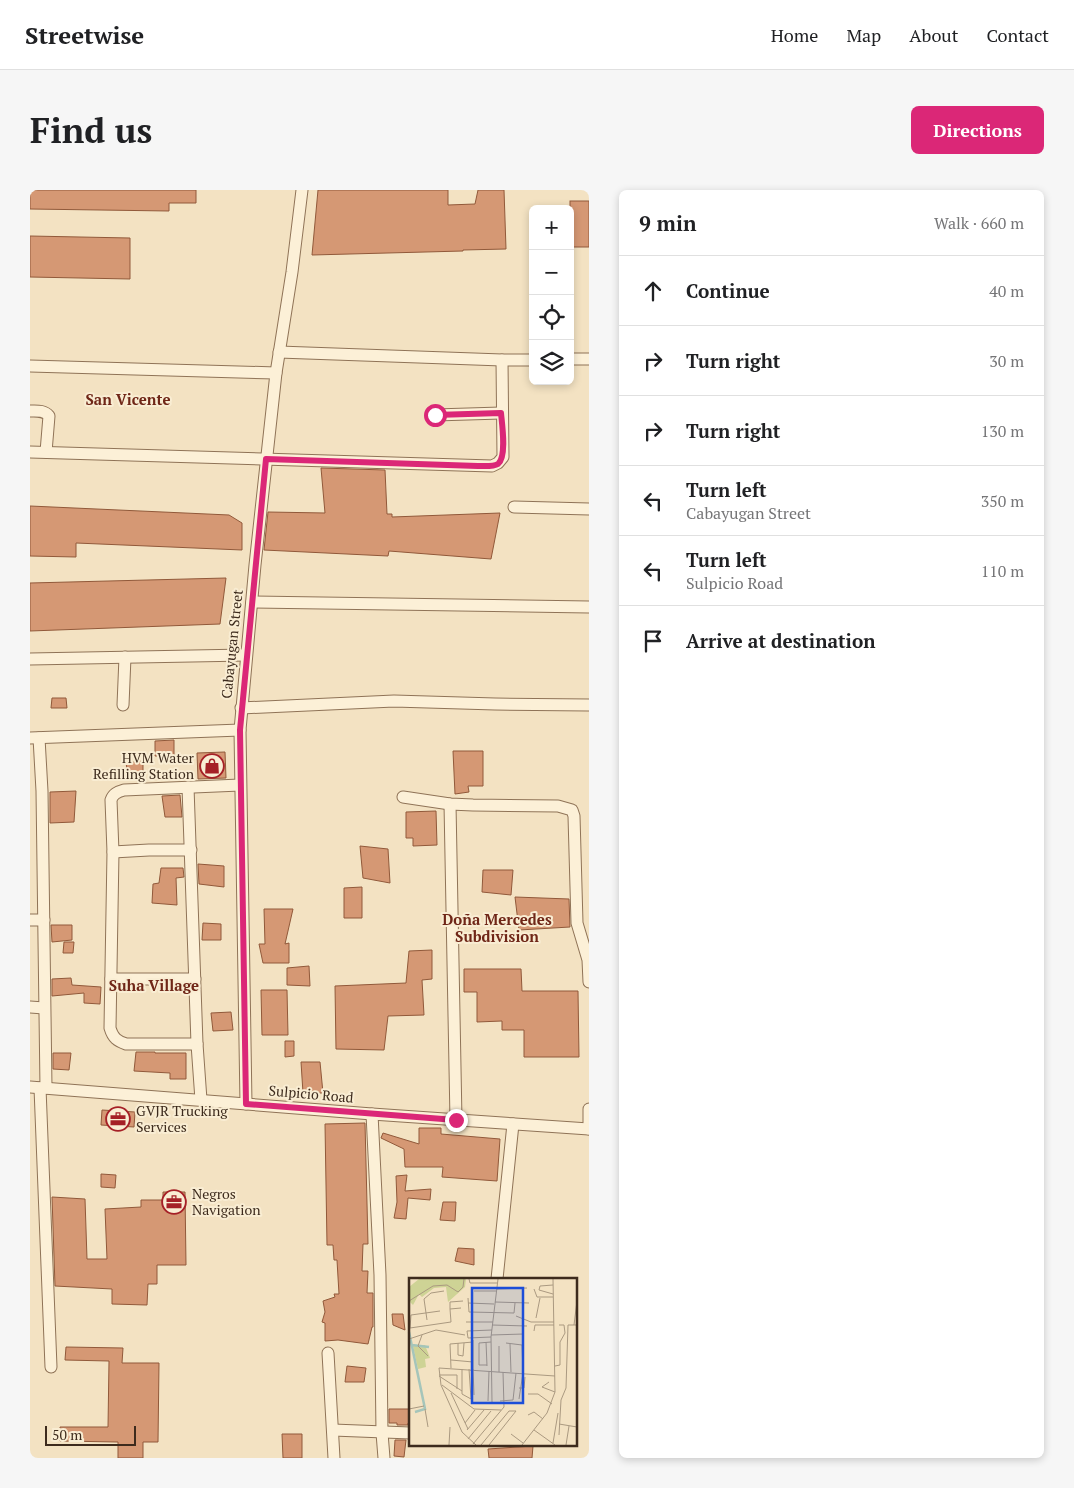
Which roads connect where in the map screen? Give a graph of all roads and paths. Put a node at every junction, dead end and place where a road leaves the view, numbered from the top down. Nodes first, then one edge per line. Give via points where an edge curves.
1 (302, 190) edge
2 (279, 352) junction
3 (574, 359) edge
4 (589, 359) edge
5 (502, 360) junction
6 (529, 360) edge
7 (30, 366) edge
8 (276, 373) junction
9 (30, 411) edge
10 (501, 413) junction
11 (435, 415) dead end
12 (30, 452) edge
13 (46, 452) junction
14 (266, 459) junction
15 (514, 508) dead end
16 (589, 509) edge
17 (252, 602) junction
18 (589, 608) edge
19 (246, 655) junction
20 (125, 657) junction
21 (30, 659) edge
22 (123, 705) dead end
23 (589, 705) edge
24 (241, 708) junction
25 (240, 730) junction
26 (35, 738) edge
27 (240, 785) junction
28 (188, 787) junction
29 (36, 791) edge
30 (403, 797) dead end
31 (450, 804) junction
32 (190, 850) junction
33 (113, 852) junction
34 (42, 856) junction
35 (30, 857) edge
36 (30, 920) edge
37 (44, 920) junction
38 (110, 979) junction
39 (195, 979) junction
40 (589, 982) edge
41 (30, 1007) edge
42 (44, 1008) junction
43 (197, 1044) junction
44 (39, 1088) edge
45 (201, 1100) junction
46 (246, 1104) junction
47 (589, 1109) edge
48 (372, 1114) junction
49 (456, 1120) junction
50 (513, 1124) junction
51 (589, 1129) edge
52 (497, 1278) edge
53 (328, 1353) dead end
54 (50, 1367) dead end
55 (333, 1430) junction
56 (382, 1433) junction
57 (409, 1433) edge
58 (334, 1458) edge
59 (384, 1458) edge

1 - 2 street, Cabayugan Street
2 - 5 street
2 - 8 street, Cabayugan Street
3 - 4 street
5 - 6 street
5 - 10 street
7 - 8 street
8 - 14 street, Cabayugan Street
9 - 13 street via 42,411 49,416
10 - 11 street
10 - 14 street via 503,457 492,466
12 - 13 street
13 - 14 street
14 - 17 street, Cabayugan Street
15 - 16 street
17 - 18 street
17 - 19 street, Cabayugan Street
19 - 20 street
19 - 24 street, Cabayugan Street
20 - 21 street
20 - 22 street
23 - 24 street via 394,701
24 - 25 street, Cabayugan Street
25 - 26 street
25 - 27 street, Cabayugan Street
26 - 29 street
27 - 28 street
27 - 46 street, Cabayugan Street
28 - 32 street
28 - 33 street via 124,790 113,795 110,800
29 - 34 street
30 - 31 street
31 - 40 street via 558,806 572,810 576,923 588,960
31 - 49 street
32 - 33 street
32 - 39 street
33 - 38 street
34 - 35 street
34 - 37 street
36 - 37 street
37 - 42 street
38 - 39 street
38 - 43 street via 110,1028 115,1039 126,1044
39 - 43 street
41 - 42 street
42 - 44 street
43 - 45 street
44 - 45 street, Sulpicio Road
44 - 54 street
45 - 46 street, Sulpicio Road
46 - 48 street, Sulpicio Road
47 - 51 street
48 - 49 street, Sulpicio Road
48 - 56 street via 380,1275
49 - 50 street, Sulpicio Road
50 - 51 street, Sulpicio Road
50 - 52 street
53 - 55 street
55 - 56 street
55 - 58 street
56 - 57 street
56 - 59 street

